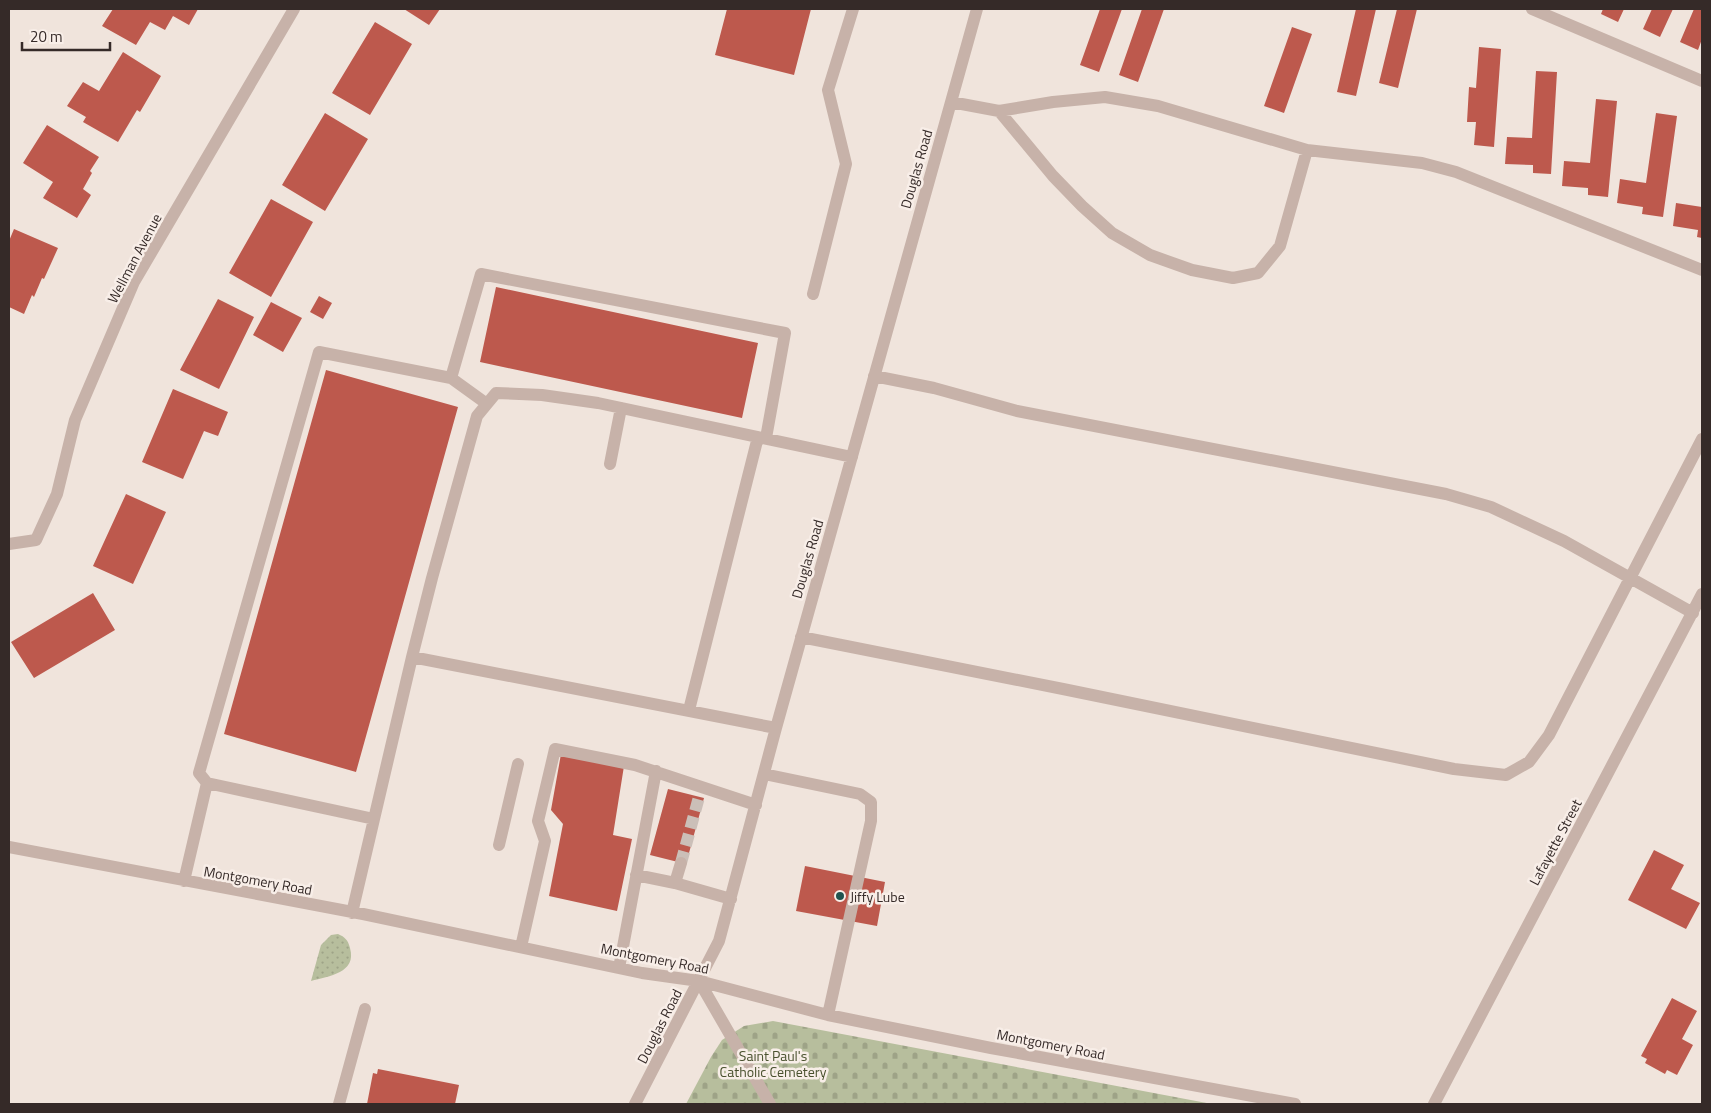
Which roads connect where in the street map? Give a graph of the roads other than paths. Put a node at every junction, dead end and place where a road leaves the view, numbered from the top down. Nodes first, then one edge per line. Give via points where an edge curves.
1 (294, 9) edge
2 (853, 9) edge
3 (977, 9) edge
4 (1532, 9) edge
5 (1702, 81) edge
6 (951, 102) junction
7 (1000, 111) junction
8 (1307, 150) junction
9 (1702, 270) edge
10 (813, 294) dead end
11 (874, 376) junction
12 (451, 378) junction
13 (486, 404) junction
14 (621, 408) junction
15 (762, 438) junction
16 (1702, 439) edge
17 (852, 457) junction
18 (610, 464) dead end
19 (9, 544) edge
20 (1630, 578) junction
21 (1702, 594) edge
22 (1693, 613) junction
23 (801, 638) junction
24 (412, 657) junction
25 (689, 710) junction
26 (776, 728) junction
27 (518, 764) dead end
28 (656, 771) junction
29 (764, 774) junction
30 (207, 783) junction
31 (756, 805) junction
32 (374, 819) junction
33 (499, 845) dead end
34 (9, 848) edge
35 (681, 863) tunnel mouth
36 (636, 875) junction
37 (184, 881) junction
38 (675, 883) junction
39 (731, 899) junction
40 (352, 913) junction
41 (522, 947) junction
42 (619, 968) junction
43 (699, 981) junction
44 (365, 1009) dead end
45 (828, 1015) junction
46 (339, 1104) edge
47 (635, 1104) edge
48 (770, 1104) edge
49 (1295, 1104) edge
50 (1434, 1104) edge

1 - 19 street, Wellman Avenue via 134,282 75,420 57,494 36,540
2 - 10 street via 828,90 846,164
3 - 6 street, Douglas Road
4 - 5 street
6 - 7 street
6 - 11 street, Douglas Road
7 - 8 street via 1105,97 1158,106
7 - 8 street via 1053,176 1112,233 1150,255 1192,270 1233,278 1258,272 1280,246
8 - 9 street via 1422,163 1456,172
11 - 17 street, Douglas Road
11 - 20 street via 934,388 1017,411 1446,494 1491,507 1564,541
12 - 13 street
12 - 15 street via 481,274 785,333
12 - 30 street via 319,352 199,773
13 - 14 street via 496,393 542,395
13 - 24 street via 477,416
14 - 15 street
14 - 18 street
15 - 17 street
15 - 25 street
16 - 20 street
17 - 23 street, Douglas Road
20 - 22 street
20 - 23 street via 1548,735 1529,762 1506,775 1454,769
21 - 22 street, Lafayette Street
22 - 50 street, Lafayette Street
23 - 26 street, Douglas Road
24 - 25 street
24 - 32 street
25 - 26 street
26 - 29 street, Douglas Road
27 - 33 street
28 - 31 street via 700,792
28 - 36 street
28 - 41 street via 555,749 538,821 545,841
29 - 31 street, Douglas Road
29 - 45 street via 860,794 872,802 871,822
30 - 32 street
30 - 37 street
31 - 39 street, Douglas Road
32 - 40 street
34 - 37 street, Montgomery Road
35 - 38 street
36 - 38 street
36 - 42 street
37 - 40 street, Montgomery Road
38 - 39 street
39 - 43 street, Douglas Road via 719,941
40 - 41 street, Montgomery Road
41 - 42 street, Montgomery Road
42 - 43 street, Montgomery Road
43 - 45 street, Montgomery Road
43 - 47 street, Douglas Road
43 - 48 street
44 - 46 street
45 - 49 street, Montgomery Road

